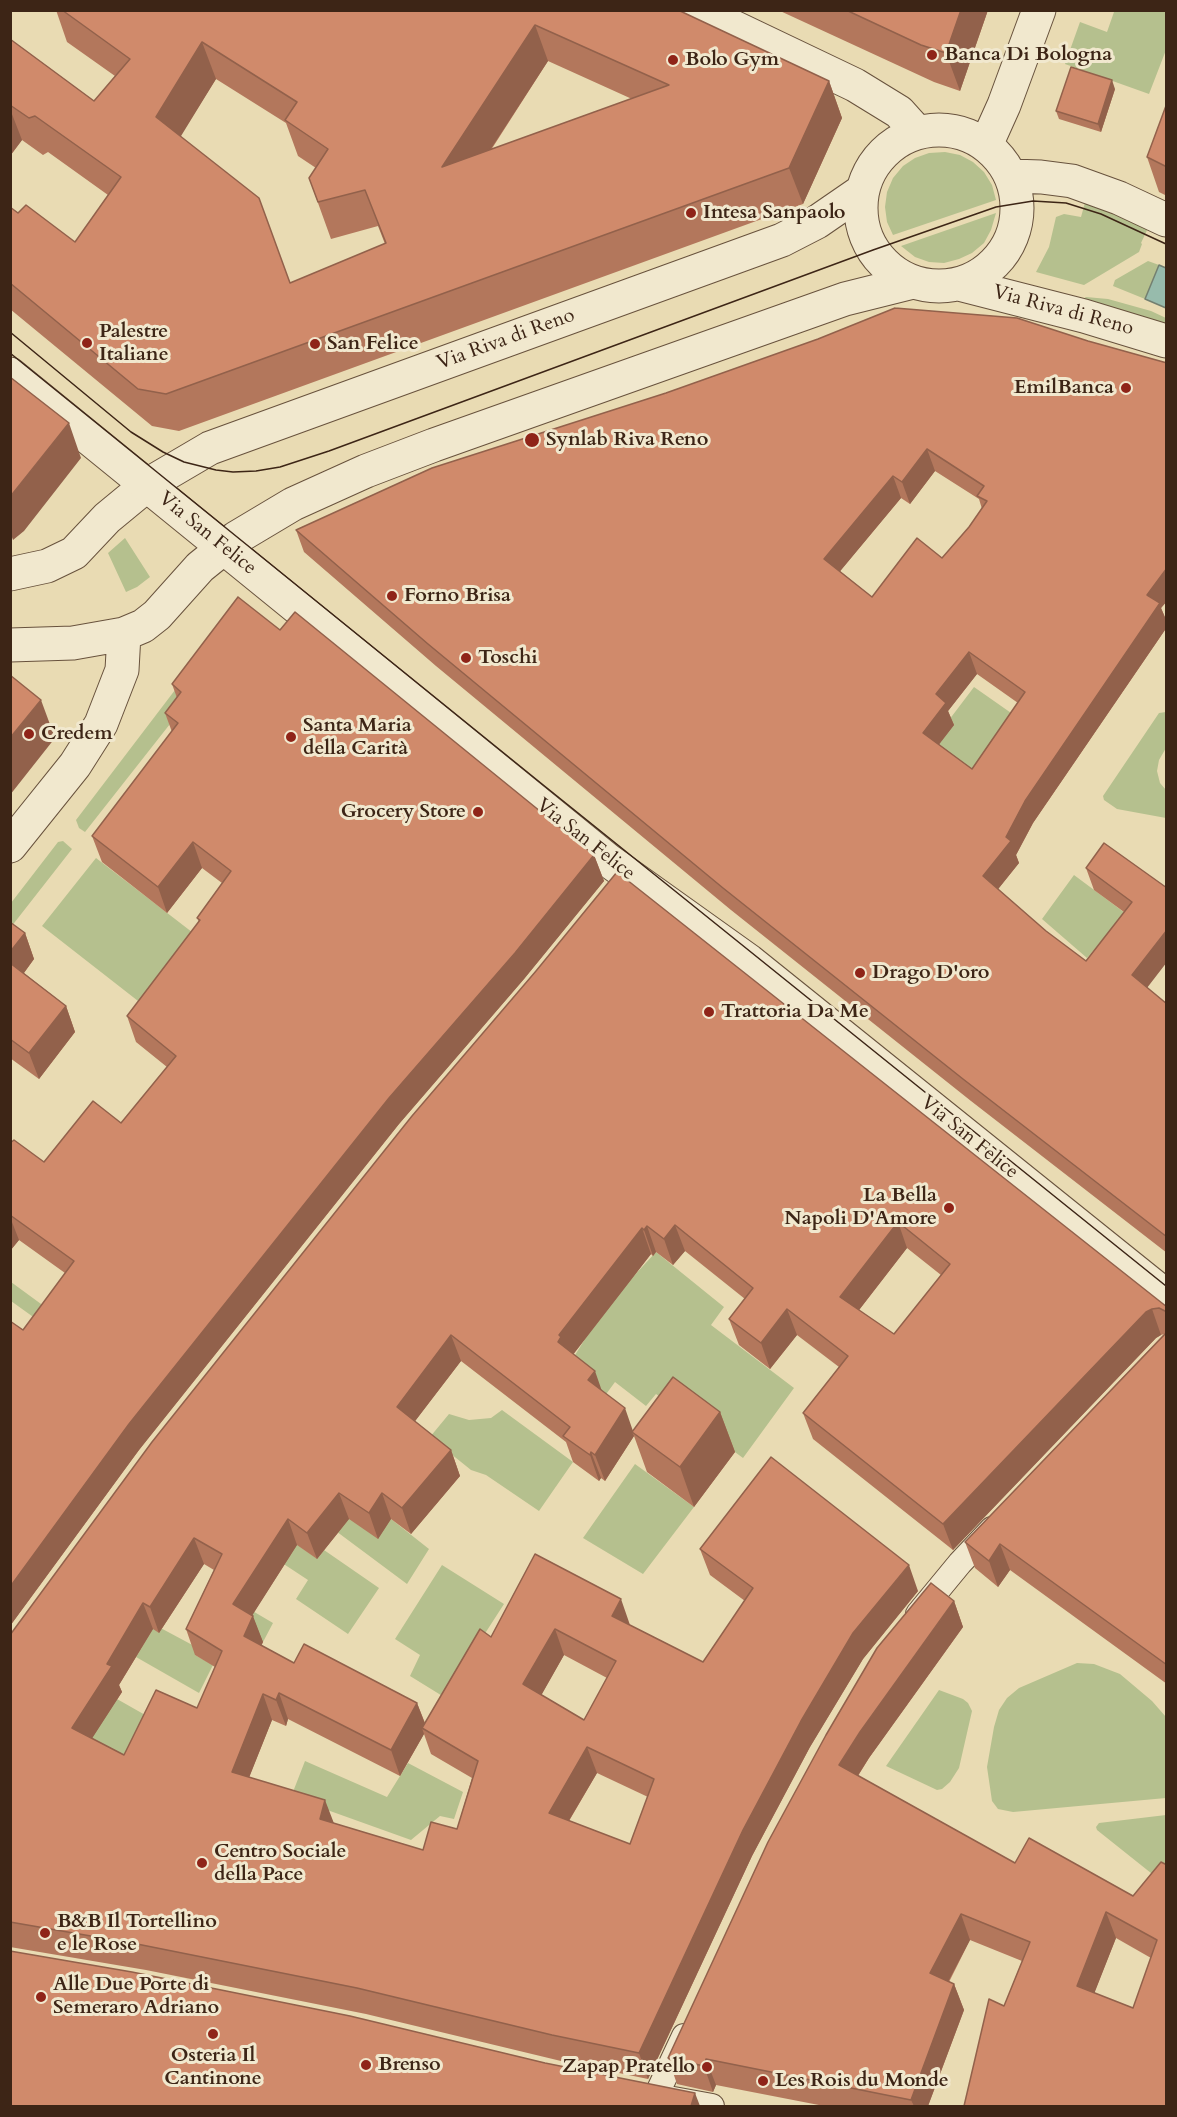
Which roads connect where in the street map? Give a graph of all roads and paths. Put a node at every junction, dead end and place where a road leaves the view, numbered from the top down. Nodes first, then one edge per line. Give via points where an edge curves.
1 (698, 10) edge
2 (1039, 10) edge
3 (917, 132) junction
4 (986, 145) junction
5 (1011, 176) junction
6 (862, 191) junction
7 (1167, 220) edge
8 (913, 282) junction
9 (959, 284) junction
10 (1167, 341) edge
11 (10, 374) edge
12 (147, 485) junction
13 (223, 547) junction
14 (10, 574) edge
15 (124, 633) junction
16 (10, 645) edge
17 (10, 846) edge
18 (1167, 1296) edge
19 (1008, 1514) edge
20 (903, 1632) edge
21 (692, 2018) edge
22 (712, 2106) edge

1 - 3 street via 855,85 899,112
2 - 4 street
3 - 4 street via 960,132
3 - 6 street via 882,154
4 - 5 street
5 - 7 street via 1072,181
5 - 9 street via 1018,213 1009,244 988,269
6 - 8 street via 862,222 868,241 884,263
6 - 12 street, Via Riva di Reno via 782,240 224,443
8 - 9 street
8 - 13 street via 845,299 397,458 293,504
9 - 10 street, Via Riva di Reno
11 - 12 street, Via San Felice
12 - 13 street, Via San Felice
12 - 14 street, Via Riva di Reno via 107,518 74,553 46,566
13 - 15 street via 157,615
13 - 18 street, Via San Felice via 531,799 621,882 749,961
15 - 16 street via 73,643
15 - 17 street via 122,670 101,724 75,765
19 - 20 street via 960,1563
21 - 22 street via 646,2094

